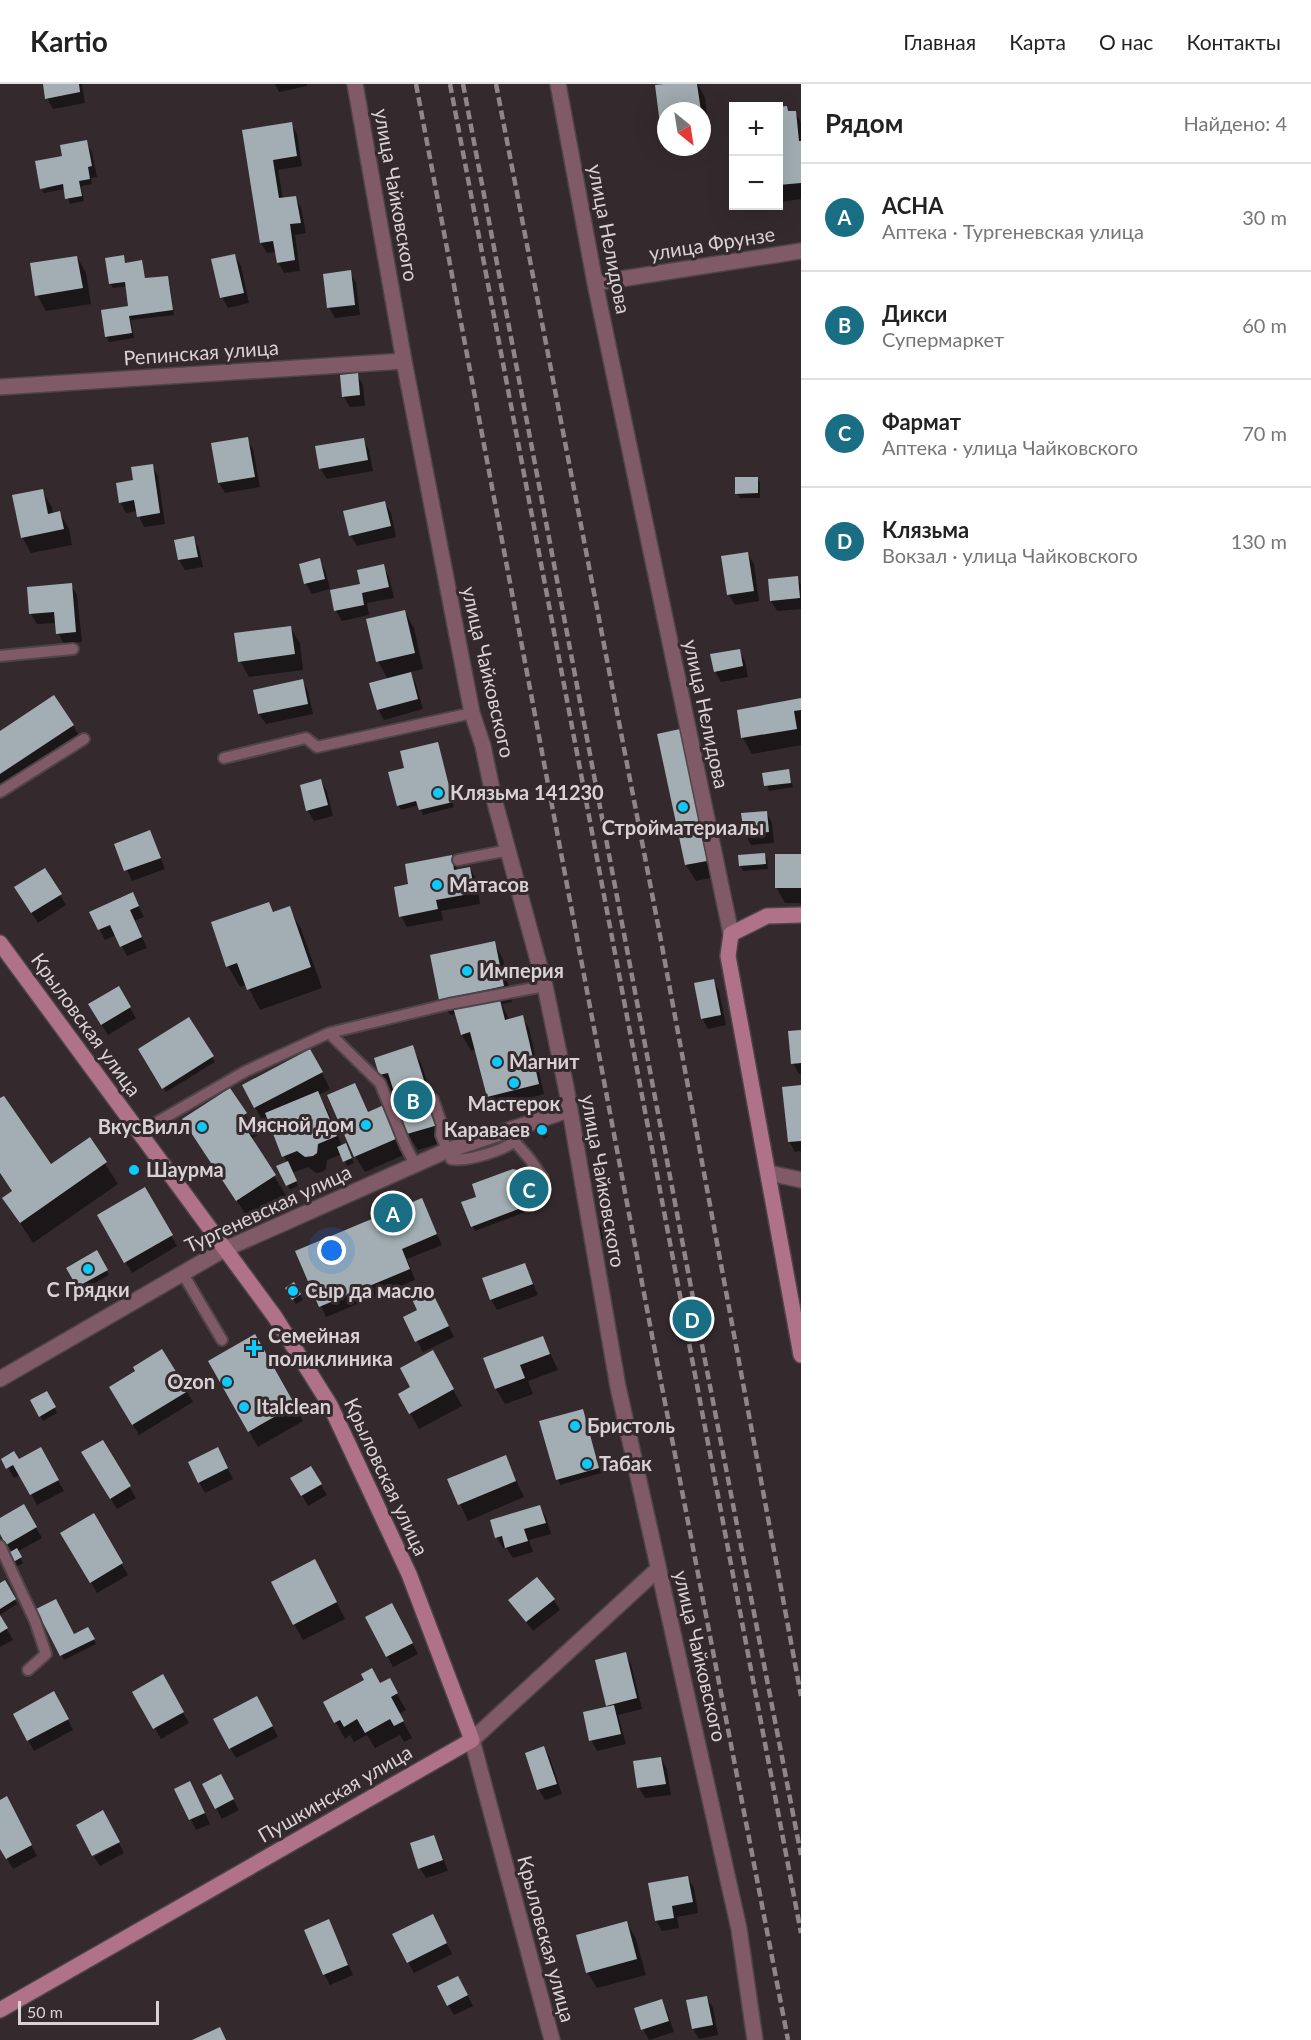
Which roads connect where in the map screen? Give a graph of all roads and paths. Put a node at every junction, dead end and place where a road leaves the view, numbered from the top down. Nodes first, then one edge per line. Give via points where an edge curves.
1 (355, 84) edge
2 (558, 84) edge
3 (801, 251) edge
4 (595, 283) junction
5 (404, 361) junction
6 (0, 387) edge
7 (73, 649) dead end
8 (0, 656) edge
9 (472, 713) junction
10 (84, 739) dead end
11 (224, 758) dead end
12 (0, 792) edge
13 (509, 850) junction
14 (458, 860) dead end
15 (801, 915) edge
16 (730, 934) junction
17 (0, 943) edge
18 (545, 986) junction
19 (329, 1034) junction
20 (433, 1099) dead end
21 (569, 1110) junction
22 (138, 1133) junction
23 (516, 1134) junction
24 (446, 1151) junction
25 (415, 1164) junction
26 (769, 1173) junction
27 (543, 1178) dead end
28 (801, 1180) edge
29 (224, 1250) junction
30 (183, 1274) junction
31 (222, 1340) dead end
32 (801, 1355) edge
33 (0, 1379) edge
34 (0, 1546) edge
35 (658, 1569) junction
36 (28, 1670) dead end
37 (472, 1740) junction
38 (0, 2010) edge
39 (552, 2040) edge
40 (755, 2040) edge

1 - 5 street, улица Чайковского
2 - 4 street, улица Нелидова
3 - 4 street, улица Фрунзе
4 - 16 street, улица Нелидова
5 - 6 street, Репинская улица
5 - 9 street, улица Чайковского
7 - 8 lane
9 - 11 lane via 317,747 306,738
9 - 13 street, улица Чайковского
10 - 12 lane
13 - 14 lane
13 - 18 street, улица Чайковского
15 - 16 street via 767,916
16 - 26 street, улица Нелидова via 728,956
17 - 22 street, Крыловская улица
18 - 19 lane via 449,1004
18 - 21 street, улица Чайковского
19 - 22 lane via 246,1071
19 - 25 lane via 380,1083
20 - 24 lane
21 - 23 street, Тургеневская улица
21 - 35 street, улица Чайковского via 618,1387
22 - 29 street, Крыловская улица
23 - 24 street, Тургеневская улица
23 - 27 lane
24 - 25 street, Тургеневская улица
25 - 29 street, Тургеневская улица
26 - 28 street
26 - 32 street, улица Нелидова
29 - 30 street, Тургеневская улица
29 - 37 street, Крыловская улица via 274,1317 330,1405 409,1574
30 - 31 lane
30 - 33 street, Тургеневская улица
34 - 36 lane via 46,1653
35 - 37 street, Пушкинская улица
35 - 40 street, улица Чайковского via 739,1929
37 - 38 street, Пушкинская улица
37 - 39 street, Крыловская улица

